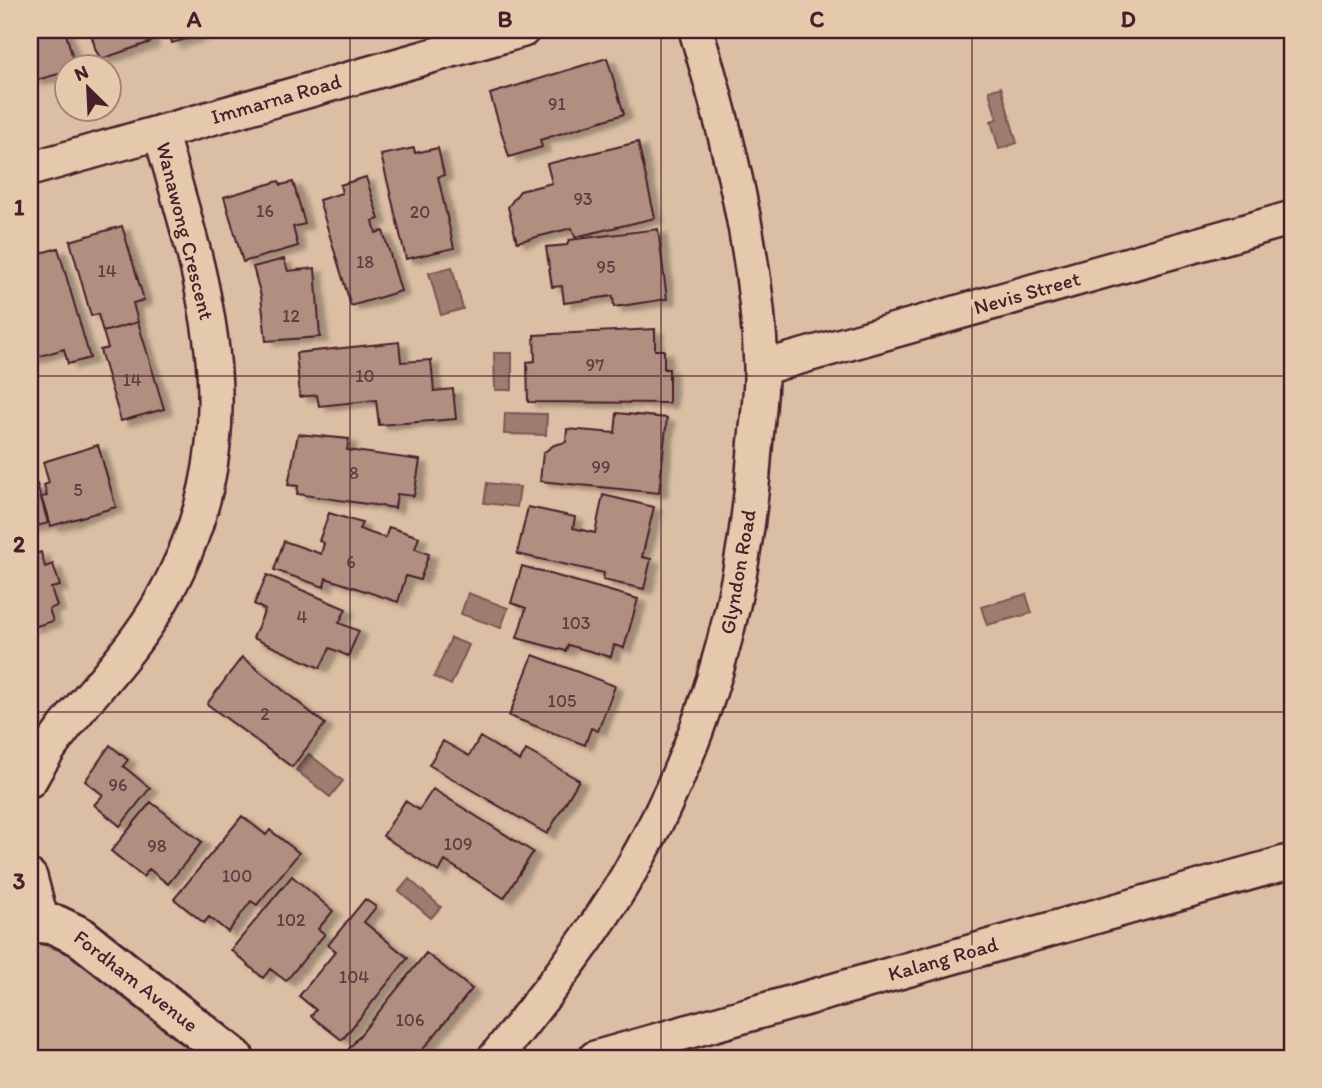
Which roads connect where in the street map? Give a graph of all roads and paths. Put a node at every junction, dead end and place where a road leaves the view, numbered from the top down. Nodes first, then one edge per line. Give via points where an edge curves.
1 (523, 30) edge
2 (696, 30) edge
3 (160, 132) junction
4 (30, 169) edge
5 (1292, 218) edge
6 (761, 368) junction
7 (30, 780) edge
8 (1292, 861) edge
9 (30, 877) edge
10 (36, 922) edge
11 (234, 1058) edge
12 (495, 1058) edge
13 (595, 1058) edge

1 - 3 street, Immarna Road
2 - 6 street, Glyndon Road via 748,246
3 - 4 street, Immarna Road
3 - 7 street, Wanawong Crescent via 208,308 216,386 212,456 192,533 159,605 59,734
5 - 6 street, Nevis Street
6 - 12 street, Glyndon Road via 754,477 738,593 697,735 628,875 564,970
8 - 13 street, Kalang Road
9 - 10 street
10 - 11 street, Fordham Avenue via 81,937

